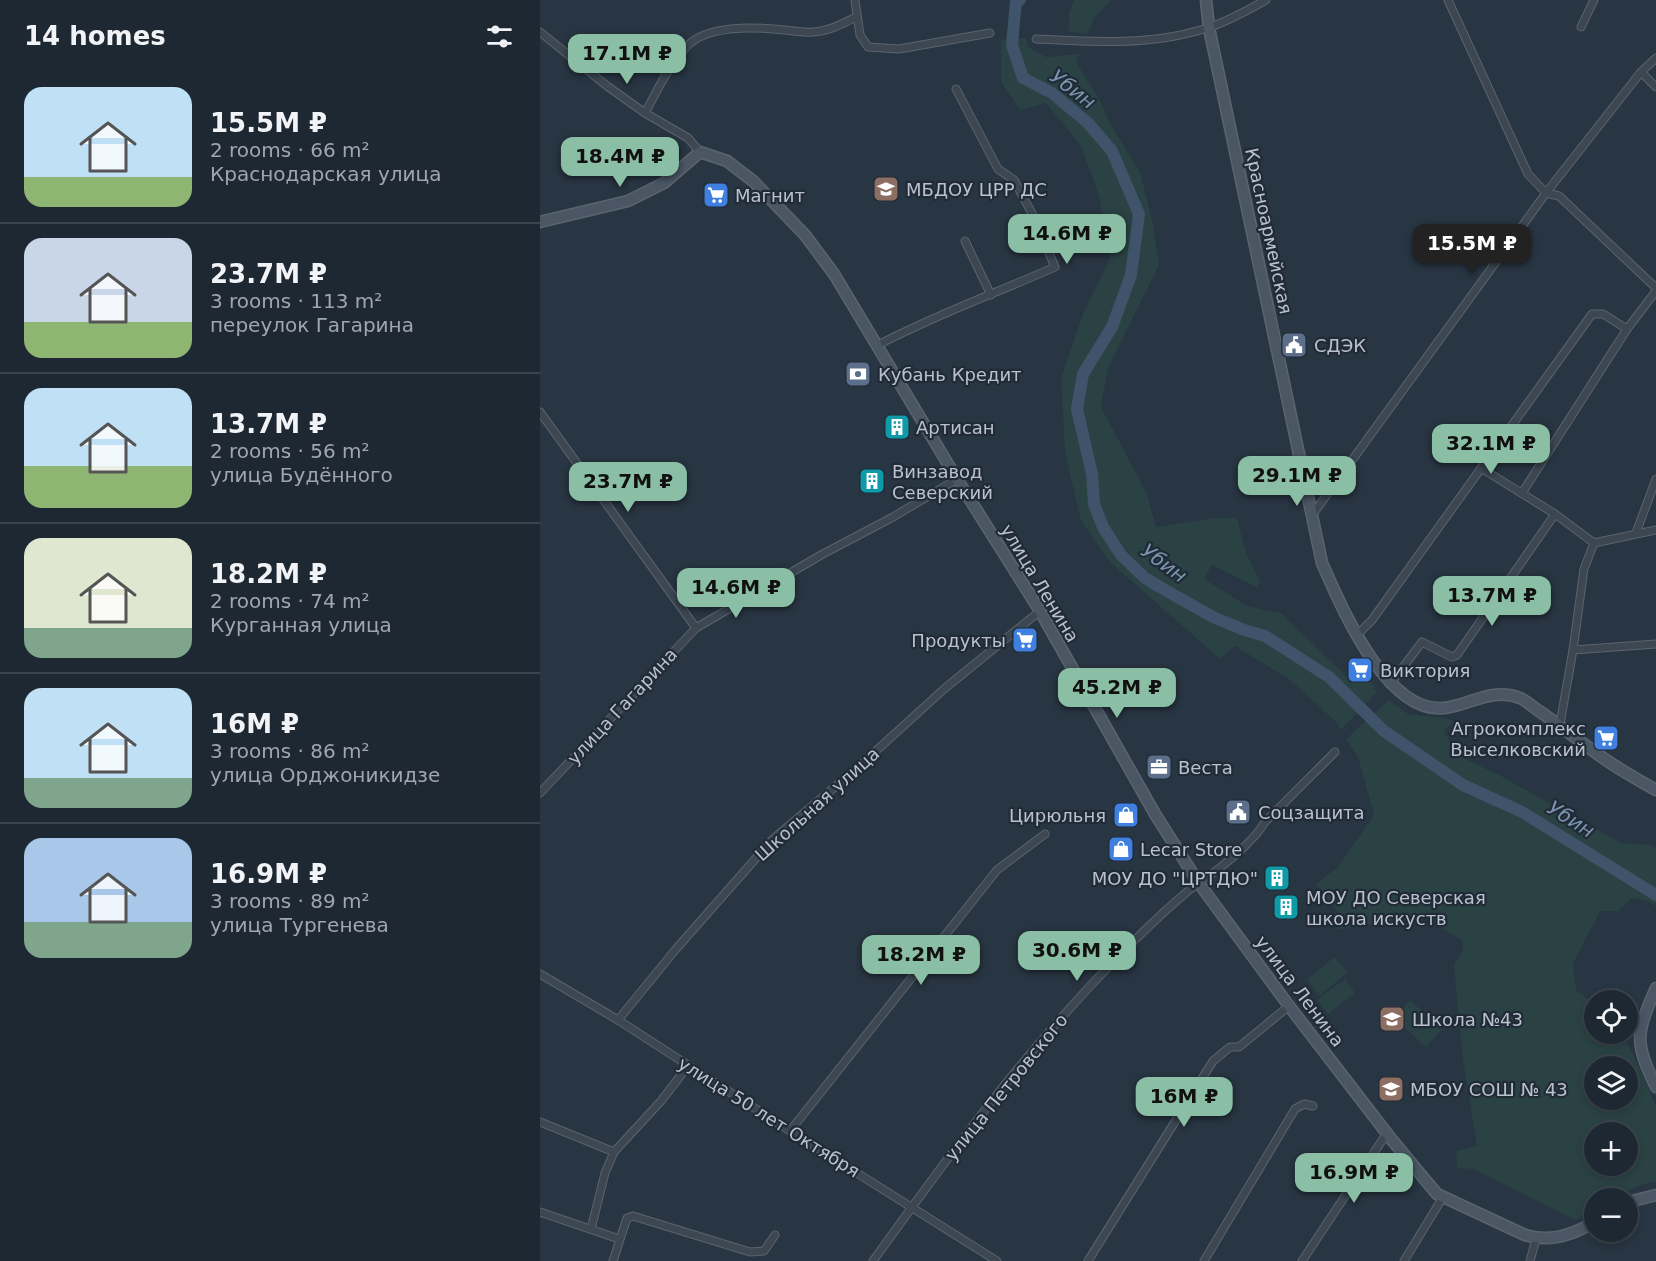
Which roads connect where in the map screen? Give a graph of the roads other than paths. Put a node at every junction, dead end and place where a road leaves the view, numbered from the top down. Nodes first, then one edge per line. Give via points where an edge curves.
1 (855, 0) edge
2 (1206, 0) edge
3 (1266, 0) edge
4 (1448, 0) edge
5 (1594, 0) edge
6 (856, 18) junction
7 (1581, 27) dead end
8 (1209, 28) junction
9 (540, 32) edge
10 (990, 33) dead end
11 (1036, 39) dead end
12 (1656, 58) edge
13 (1641, 72) junction
14 (1656, 87) edge
15 (956, 89) dead end
16 (645, 113) junction
17 (700, 152) junction
18 (1546, 193) junction
19 (540, 222) edge
20 (965, 242) dead end
21 (1656, 290) edge
22 (991, 295) junction
23 (1627, 329) junction
24 (878, 345) junction
25 (540, 412) edge
26 (1480, 468) junction
27 (957, 479) junction
28 (1656, 479) edge
29 (1522, 493) junction
30 (1313, 514) junction
31 (1555, 514) junction
32 (1656, 530) edge
33 (1636, 533) junction
34 (1594, 543) junction
35 (1040, 611) junction
36 (696, 628) junction
37 (1357, 635) junction
38 (1656, 644) edge
39 (1573, 650) junction
40 (1391, 683) junction
41 (1560, 724) junction
42 (1335, 752) dead end
43 (1656, 790) edge
44 (540, 793) edge
45 (1045, 834) dead end
46 (1198, 882) junction
47 (540, 974) edge
48 (1656, 988) edge
49 (1289, 1006) junction
50 (618, 1020) junction
51 (688, 1066) junction
52 (1656, 1088) edge
53 (1313, 1106) dead end
54 (540, 1122) edge
55 (790, 1131) junction
56 (1387, 1133) junction
57 (614, 1152) junction
58 (1443, 1197) junction
59 (1653, 1198) edge
60 (1638, 1200) edge
61 (912, 1207) junction
62 (540, 1212) edge
63 (1584, 1228) edge
64 (591, 1229) junction
65 (775, 1235) dead end
66 (619, 1239) junction
67 (1536, 1239) junction
68 (613, 1261) edge
69 (873, 1261) edge
70 (997, 1261) edge
71 (1088, 1261) edge
72 (1204, 1261) edge
73 (1302, 1261) edge
74 (1404, 1261) edge
75 (1530, 1261) edge

1 - 6 street
2 - 8 street, Красноармейская
3 - 8 street
4 - 18 street via 1528,174
5 - 7 street
6 - 10 street via 868,47 899,49
6 - 16 street via 811,33 749,28 699,37 681,54
8 - 11 street via 1169,38 1101,43
8 - 30 street, Красноармейская
9 - 16 street, улица Ленина
12 - 13 street
13 - 14 street
13 - 18 street
15 - 22 street via 998,169 1014,180 1055,267
16 - 17 street, улица Ленина via 688,138
17 - 19 street via 664,183 628,201
17 - 24 street, улица Ленина via 727,161 753,181 805,235
18 - 21 street via 1559,196
18 - 30 street
20 - 22 street
21 - 23 street
22 - 24 street via 922,322
23 - 26 street via 1603,315 1592,314
23 - 29 street
24 - 27 street, улица Ленина
25 - 36 street
26 - 29 street
26 - 37 street via 1372,620
27 - 35 street, улица Ленина
27 - 36 street, улица Гагарина
28 - 33 street
29 - 31 street
30 - 37 street, Красноармейская via 1322,563
31 - 34 street
31 - 40 street via 1457,655 1452,657 1422,642
32 - 33 street
33 - 34 street
34 - 39 street via 1584,569
35 - 46 street, улица Ленина
35 - 50 street, Школьная улица via 944,689 772,840
36 - 44 street, улица Гагарина
37 - 40 street, Красноармейская
38 - 39 street
39 - 41 street
40 - 41 street, Красноармейская via 1420,705 1439,708 1505,694 1521,699
41 - 43 street, Красноармейская via 1609,762
42 - 46 street, улица Петровского via 1259,832
45 - 55 street via 997,870
46 - 49 street, улица Ленина
46 - 61 street, улица Петровского via 1093,983 1024,1060
47 - 50 street, улица 50 лет Октября
48 - 52 street via 1639,1039 1643,1060
49 - 56 street, улица Ленина
49 - 71 street via 1239,1047 1230,1047 1213,1060
50 - 51 street, улица 50 лет Октября
51 - 55 street, улица 50 лет Октября
51 - 57 street
53 - 72 street via 1295,1108
54 - 57 street
55 - 61 street, улица 50 лет Октября
56 - 58 street, улица Ленина
56 - 73 street
57 - 64 street
58 - 67 street, улица Ленина
58 - 74 street
59 - 60 street
61 - 69 street, улица Петровского
61 - 70 street, улица 50 лет Октября
62 - 64 street
63 - 67 street, улица Ленина via 1555,1239
64 - 66 street
65 - 66 street via 764,1251 750,1252 633,1216 627,1218
66 - 68 street
67 - 75 street

